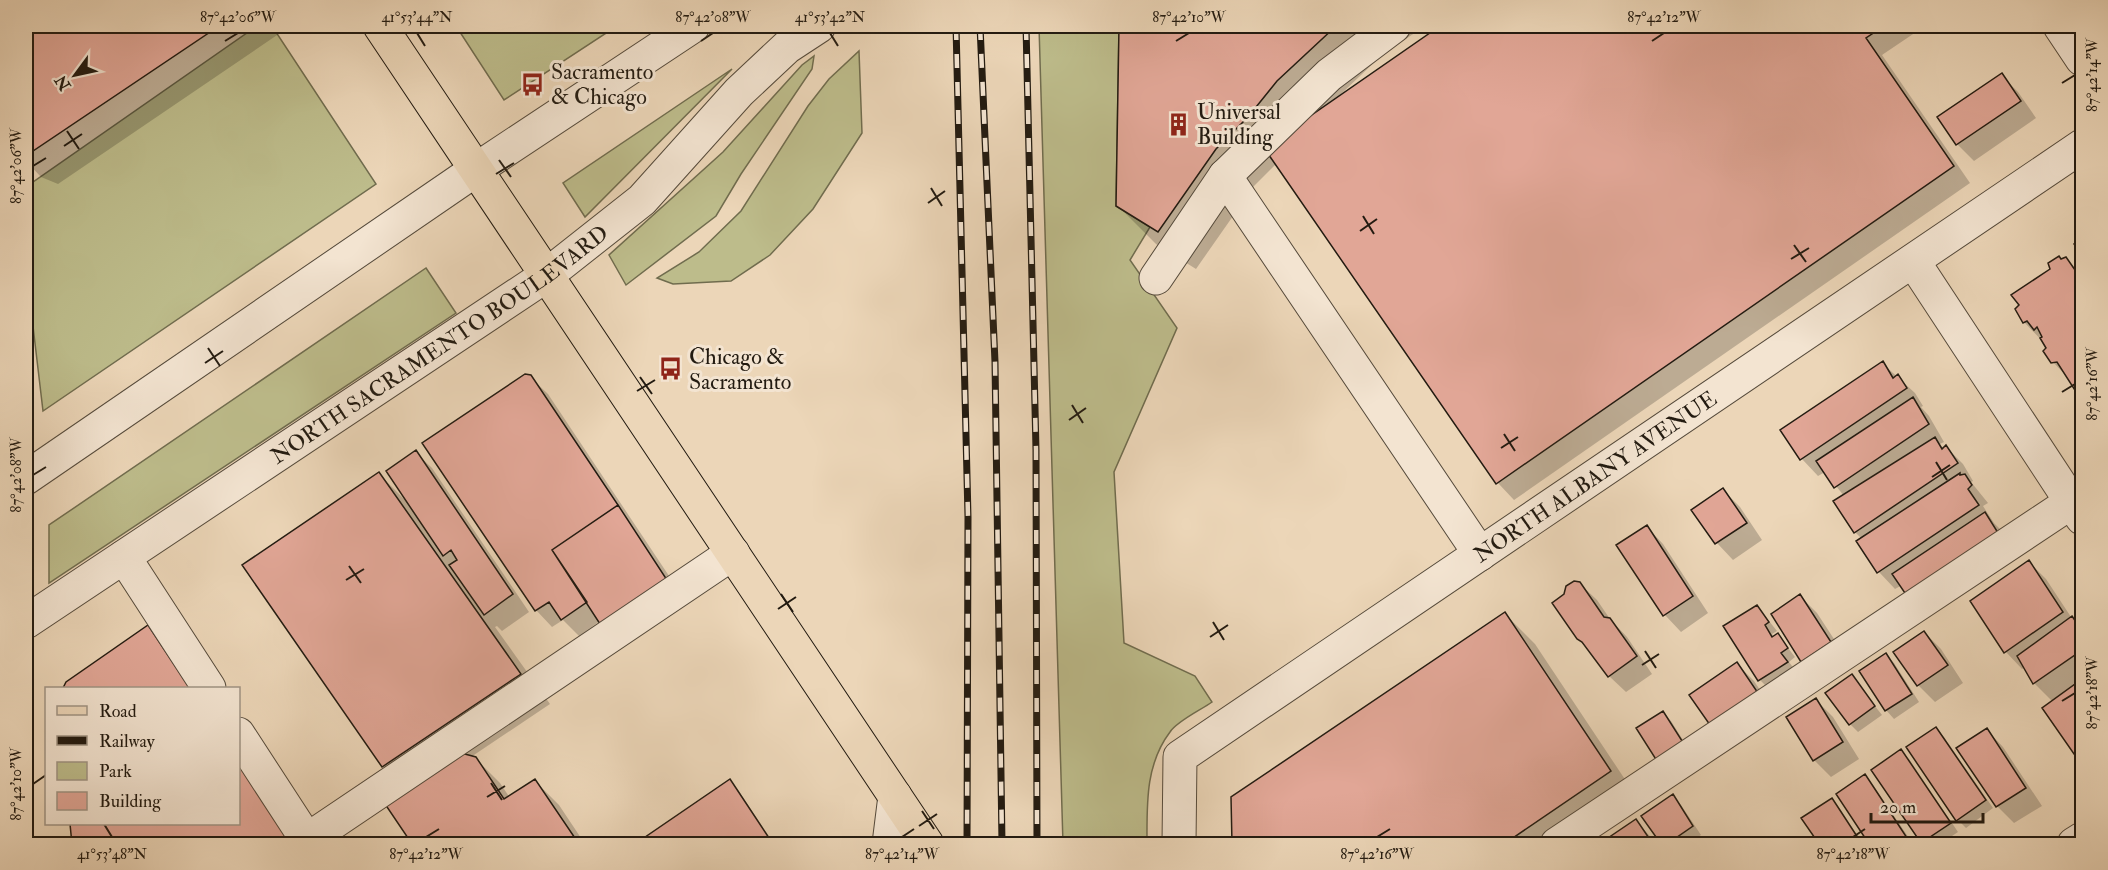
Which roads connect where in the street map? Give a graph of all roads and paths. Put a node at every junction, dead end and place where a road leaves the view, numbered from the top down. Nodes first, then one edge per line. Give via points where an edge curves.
1 (380, 26) edge
2 (693, 26) edge
3 (819, 26) edge
4 (1394, 26) edge
5 (2060, 26) edge
6 (2082, 59) edge
7 (2082, 146) edge
8 (477, 169) junction
9 (1225, 176) junction
10 (1913, 261) junction
11 (547, 275) junction
12 (1156, 278) dead end
13 (26, 478) edge
14 (2079, 505) edge
15 (733, 552) junction
16 (1480, 554) junction
17 (124, 557) junction
18 (26, 622) edge
19 (208, 687) edge
20 (240, 737) edge
21 (895, 796) junction
22 (2082, 839) edge
23 (889, 844) edge
24 (927, 844) edge
25 (1179, 844) edge
26 (1557, 844) edge
27 (2074, 844) edge

1 - 8 main road
2 - 8 street
3 - 11 street, NORTH SACRAMENTO BOULEVARD via 787,47 739,92 642,200
4 - 9 street via 1329,75
5 - 6 street
7 - 10 street, NORTH ALBANY AVENUE
8 - 11 main road
8 - 13 street
9 - 12 street
9 - 16 street
10 - 14 street
10 - 16 street, NORTH ALBANY AVENUE
11 - 15 main road
11 - 17 street, NORTH SACRAMENTO BOULEVARD
14 - 26 street
15 - 20 street via 307,840
15 - 21 main road
16 - 25 street, NORTH ALBANY AVENUE via 1180,757
17 - 18 street, NORTH SACRAMENTO BOULEVARD
17 - 19 street
21 - 23 street
21 - 24 main road
22 - 27 street

